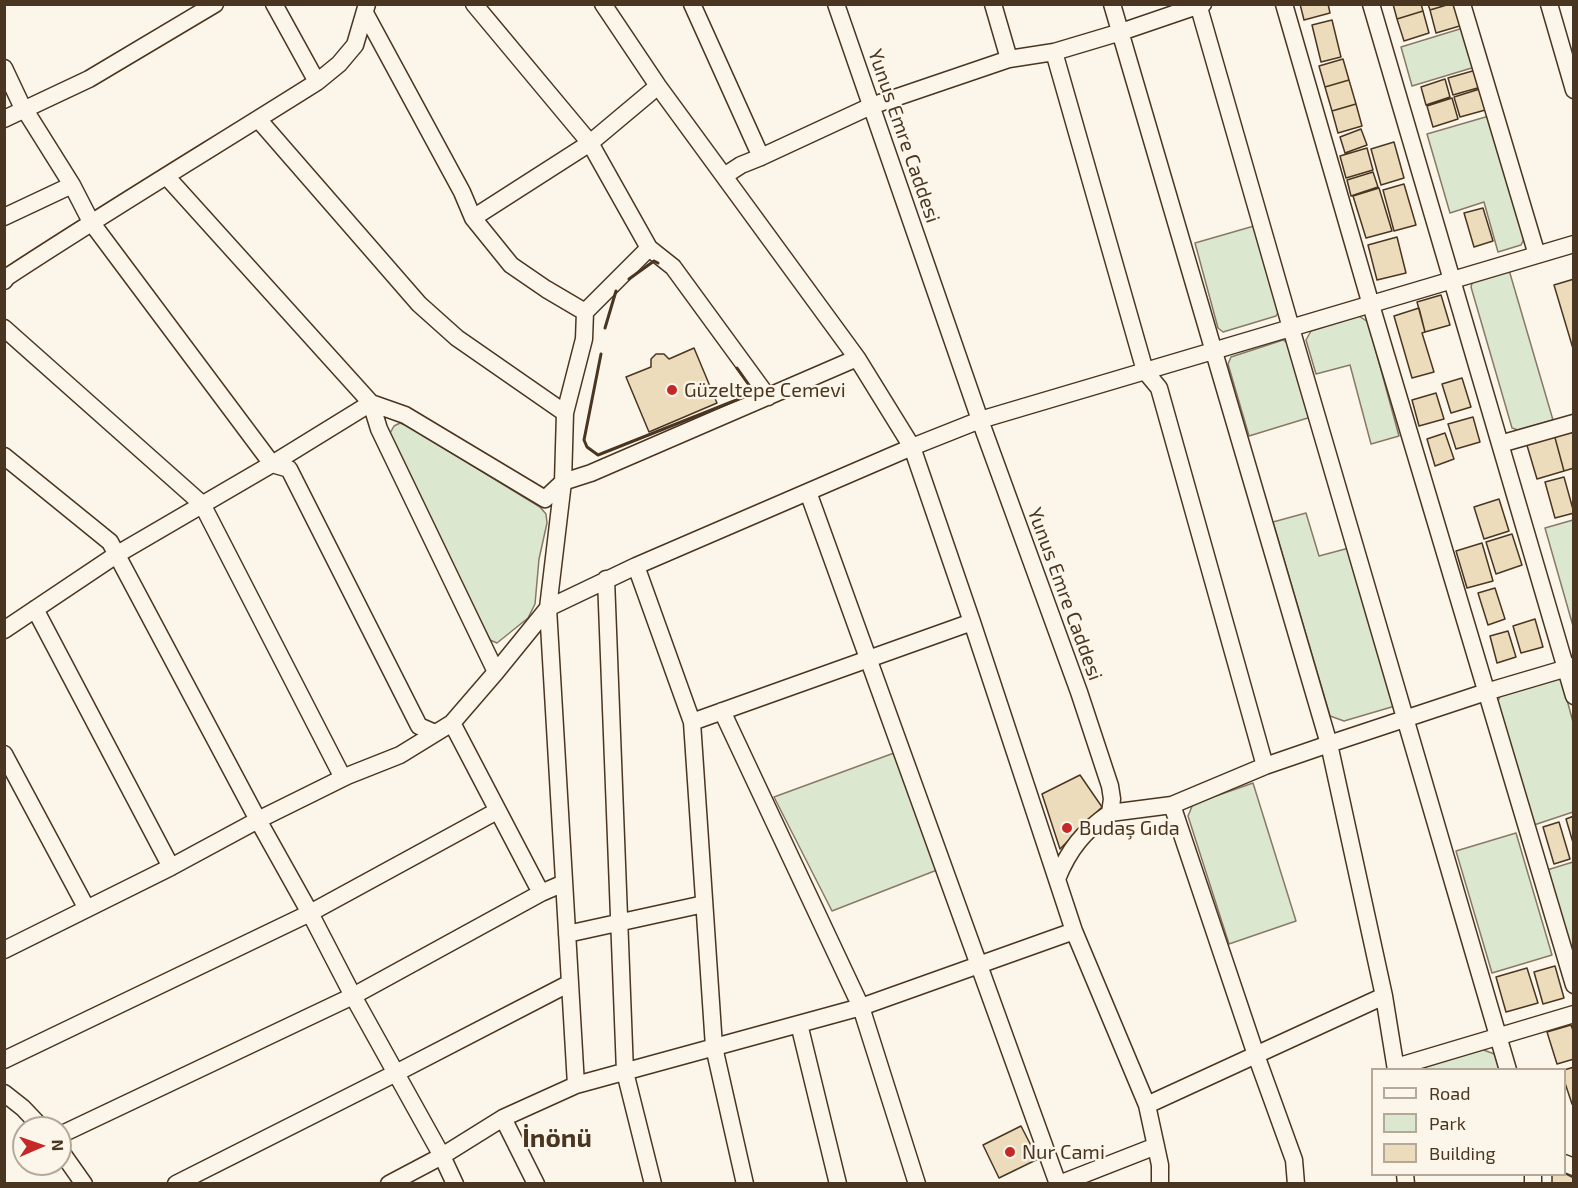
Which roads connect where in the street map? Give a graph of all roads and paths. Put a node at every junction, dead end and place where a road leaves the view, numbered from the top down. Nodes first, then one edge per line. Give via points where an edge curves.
1 (215, 4) edge
2 (274, 4) edge
3 (474, 4) edge
4 (603, 4) edge
5 (693, 4) edge
6 (836, 4) edge
7 (993, 4) edge
8 (1112, 4) edge
9 (1284, 4) edge
10 (1371, 4) edge
11 (1462, 4) edge
12 (1549, 4) edge
13 (1200, 5) edge
14 (366, 9) edge
15 (1121, 32) junction
16 (1054, 52) junction
17 (1009, 59) junction
18 (4, 68) edge
19 (317, 82) junction
20 (658, 86) junction
21 (1574, 90) edge
22 (871, 106) junction
23 (25, 109) junction
24 (4, 119) edge
25 (258, 119) junction
26 (590, 143) junction
27 (761, 158) junction
28 (724, 176) junction
29 (167, 177) junction
30 (72, 185) junction
31 (4, 217) edge
32 (473, 218) junction
33 (91, 222) junction
34 (1574, 244) edge
35 (649, 248) junction
36 (1537, 255) junction
37 (1452, 281) junction
38 (4, 282) edge
39 (1371, 305) junction
40 (585, 312) junction
41 (4, 328) edge
42 (1291, 328) junction
43 (1214, 351) junction
44 (857, 358) junction
45 (1145, 371) junction
46 (768, 397) junction
47 (371, 403) junction
48 (565, 413) junction
49 (980, 420) junction
50 (1574, 423) edge
51 (1500, 444) junction
52 (912, 447) junction
53 (4, 456) edge
54 (272, 464) junction
55 (11, 471) edge
56 (563, 482) junction
57 (808, 492) junction
58 (202, 504) junction
59 (116, 555) junction
60 (636, 566) junction
61 (606, 579) junction
62 (548, 608) junction
63 (35, 609) junction
64 (972, 622) junction
65 (4, 630) edge
66 (868, 658) junction
67 (1570, 667) edge
68 (496, 672) junction
69 (1486, 692) junction
70 (1574, 696) edge
71 (722, 711) junction
72 (1405, 719) junction
73 (692, 722) junction
74 (452, 723) junction
75 (435, 733) junction
76 (1329, 744) junction
77 (4, 754) edge
78 (1265, 766) junction
79 (343, 778) junction
80 (1172, 805) junction
81 (497, 811) junction
82 (1110, 813) junction
83 (258, 820) junction
84 (171, 867) junction
85 (1057, 879) junction
86 (564, 883) junction
87 (541, 893) junction
88 (704, 904) junction
89 (87, 909) junction
90 (310, 913) junction
91 (620, 922) junction
92 (1074, 931) junction
93 (567, 934) junction
94 (4, 950) edge
95 (979, 965) junction
96 (570, 983) junction
97 (1574, 985) edge
98 (352, 996) junction
99 (1384, 996) junction
100 (861, 1007) junction
101 (1574, 1014) edge
102 (799, 1024) junction
103 (1498, 1037) junction
104 (714, 1047) junction
105 (1256, 1055) junction
106 (4, 1060) edge
107 (1396, 1068) edge
108 (1399, 1068) edge
109 (1507, 1068) edge
110 (625, 1072) junction
111 (396, 1073) junction
112 (576, 1085) junction
113 (4, 1094) edge
114 (1147, 1105) junction
115 (31, 1116) edge
116 (503, 1118) junction
117 (72, 1129) edge
118 (1156, 1146) junction
119 (442, 1156) junction
120 (72, 1167) edge
121 (84, 1184) edge
122 (176, 1184) edge
123 (389, 1184) edge
124 (455, 1184) edge
125 (536, 1184) edge
126 (653, 1184) edge
127 (745, 1184) edge
128 (838, 1184) edge
129 (917, 1184) edge
130 (1058, 1184) edge
131 (1160, 1184) edge
132 (1296, 1184) edge

1 - 23 street via 89,79
2 - 19 street
3 - 26 street
4 - 20 street
5 - 27 street
6 - 22 street, Yunus Emre Caddesi
7 - 17 street
8 - 15 street
9 - 39 street
10 - 37 street
11 - 36 street
12 - 21 street
13 - 15 street
13 - 42 street
14 - 19 street via 355,45
14 - 32 street
15 - 16 street
15 - 43 street
16 - 17 street
16 - 45 street
17 - 22 street
18 - 23 street
19 - 25 street
20 - 26 street
20 - 28 street
22 - 27 street
22 - 49 street, Yunus Emre Caddesi
23 - 24 street
23 - 30 street
25 - 29 street
25 - 48 street via 419,303 457,338
26 - 32 street
26 - 35 street
27 - 28 street
28 - 44 street
29 - 33 street
29 - 47 street
30 - 31 street
30 - 33 street
32 - 40 street via 512,265
33 - 38 street
33 - 54 street
34 - 36 street
35 - 40 street
35 - 46 street via 673,267
36 - 37 street
37 - 39 street
37 - 51 street
39 - 42 street
39 - 69 street
40 - 48 street via 584,339
41 - 58 street
42 - 43 street
42 - 72 street
43 - 45 street
43 - 76 street
44 - 46 street
44 - 52 street
45 - 49 street
45 - 78 street via 1159,388
46 - 56 street
47 - 54 street
47 - 56 street via 405,415 545,499
47 - 68 street via 379,429
48 - 56 street
49 - 52 street
49 - 82 street, Yunus Emre Caddesi via 1105,770 1112,799
50 - 51 street
51 - 67 street
52 - 57 street
52 - 64 street
53 - 55 street
54 - 58 street
54 - 75 street via 289,469 419,726
55 - 59 street via 110,542
56 - 62 street
57 - 60 street
57 - 66 street
58 - 59 street
58 - 79 street
59 - 63 street
59 - 83 street
60 - 61 street
60 - 73 street
61 - 62 street
61 - 91 street
62 - 68 street
62 - 86 street
63 - 65 street
63 - 84 street
64 - 66 street
64 - 85 street
66 - 71 street
66 - 95 street
67 - 69 street
67 - 70 street
68 - 74 street
69 - 72 street
69 - 97 street
71 - 73 street
71 - 100 street
72 - 76 street
72 - 103 street
73 - 88 street
74 - 75 street
74 - 81 street
75 - 79 street via 400,755
76 - 78 street
76 - 99 street
77 - 89 street
78 - 80 street
79 - 83 street
80 - 82 street
80 - 105 street
81 - 87 street
81 - 90 street
82 - 85 street via 1085,832 1064,861
83 - 84 street
83 - 90 street
84 - 89 street
85 - 92 street
86 - 87 street
86 - 93 street
87 - 98 street
88 - 91 street
88 - 104 street
89 - 94 street
90 - 98 street
90 - 106 street
91 - 93 street
91 - 110 street
92 - 95 street
92 - 114 street
93 - 96 street
95 - 100 street
95 - 130 street
96 - 111 street
96 - 112 street
98 - 111 street
98 - 117 street
99 - 105 street
99 - 107 street
100 - 102 street
100 - 129 street
101 - 103 street
102 - 104 street
102 - 128 street
103 - 108 street
103 - 109 street
104 - 110 street
104 - 127 street
105 - 114 street
105 - 132 street via 1294,1160
110 - 112 street
110 - 126 street
111 - 119 street
111 - 122 street
112 - 116 street
113 - 115 street
114 - 118 street
116 - 119 street
116 - 125 street
118 - 130 street
118 - 131 street
119 - 123 street
119 - 124 street
120 - 121 street

